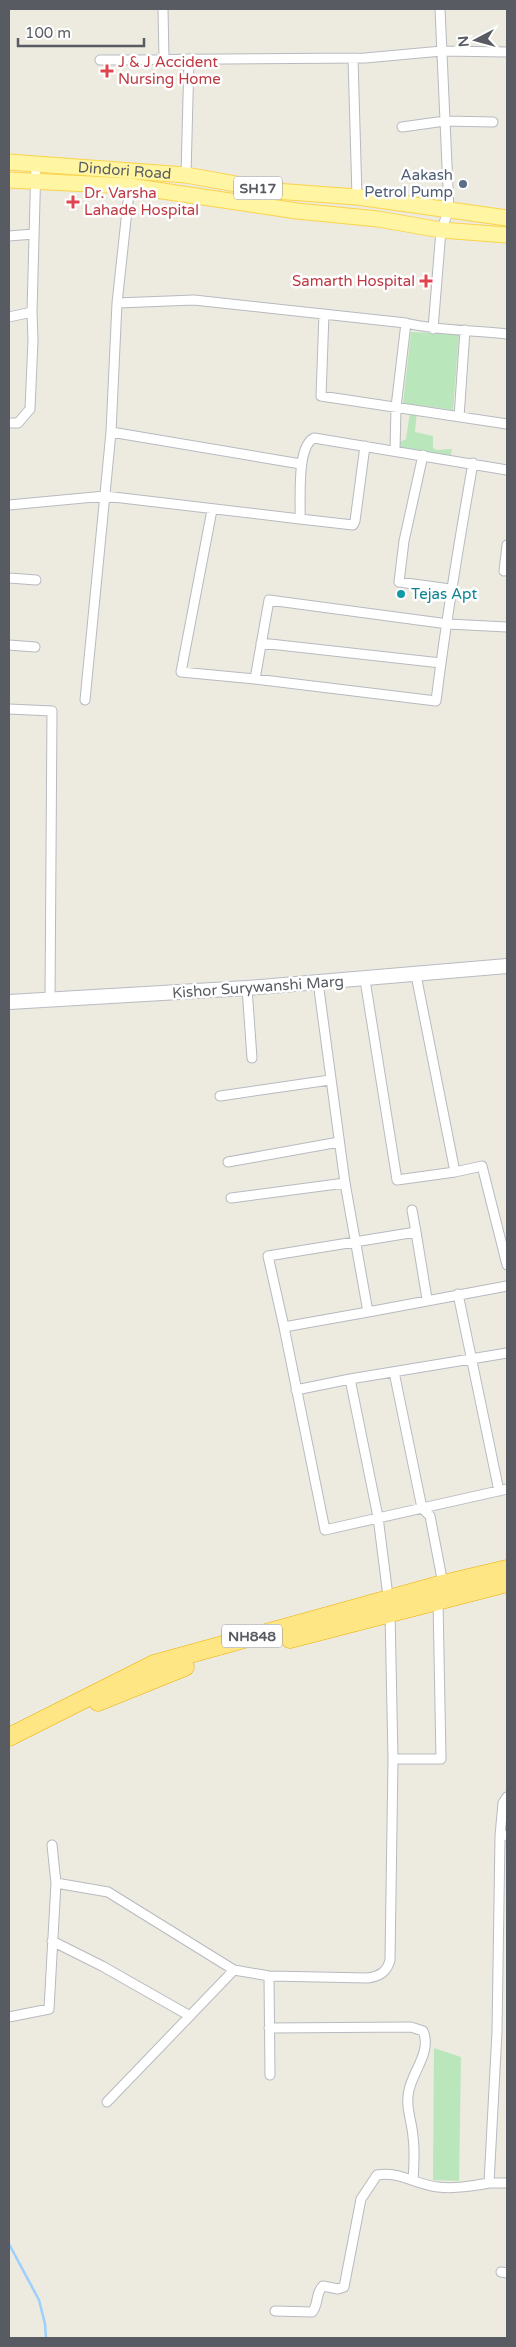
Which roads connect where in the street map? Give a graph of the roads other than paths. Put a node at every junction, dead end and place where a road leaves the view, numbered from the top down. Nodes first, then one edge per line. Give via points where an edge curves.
1 (163, 9) edge
2 (440, 9) edge
3 (442, 51) junction
4 (507, 52) edge
5 (164, 58) junction
6 (353, 58) junction
7 (190, 59) junction
8 (100, 60) dead end
9 (445, 121) junction
10 (493, 122) dead end
11 (402, 127) dead end
12 (9, 162) edge
13 (36, 163) junction
14 (132, 170) junction
15 (186, 175) junction
16 (9, 180) edge
17 (35, 181) junction
18 (129, 186) junction
19 (357, 198) junction
20 (449, 210) junction
21 (507, 218) edge
22 (441, 230) junction
23 (34, 234) junction
24 (507, 235) edge
25 (9, 236) edge
26 (117, 303) junction
27 (32, 312) junction
28 (324, 314) junction
29 (9, 316) edge
30 (406, 323) junction
31 (433, 329) junction
32 (465, 330) junction
33 (507, 334) edge
34 (396, 407) junction
35 (459, 417) junction
36 (9, 423) edge
37 (507, 424) edge
38 (111, 432) junction
39 (366, 446) junction
40 (395, 450) junction
41 (423, 455) junction
42 (473, 463) junction
43 (301, 464) junction
44 (507, 470) edge
45 (105, 496) junction
46 (9, 505) edge
47 (212, 510) junction
48 (300, 519) junction
49 (507, 544) edge
50 (504, 571) dead end
51 (9, 578) edge
52 (36, 580) dead end
53 (450, 589) junction
54 (448, 624) junction
55 (507, 627) edge
56 (262, 643) junction
57 (9, 645) edge
58 (35, 647) dead end
59 (441, 663) junction
60 (255, 679) junction
61 (85, 700) dead end
62 (9, 709) edge
63 (507, 966) edge
64 (416, 975) junction
65 (365, 980) junction
66 (318, 982) junction
67 (246, 988) junction
68 (50, 999) junction
69 (9, 1002) edge
70 (252, 1058) dead end
71 (330, 1080) junction
72 (220, 1096) dead end
73 (339, 1142) junction
74 (228, 1162) dead end
75 (455, 1172) junction
76 (345, 1183) junction
77 (231, 1198) dead end
78 (412, 1210) dead end
79 (416, 1232) junction
80 (354, 1244) junction
81 (507, 1264) edge
82 (507, 1286) edge
83 (458, 1294) junction
84 (427, 1299) junction
85 (368, 1312) junction
86 (284, 1327) junction
87 (507, 1353) edge
88 (471, 1359) junction
89 (394, 1372) junction
90 (350, 1379) junction
91 (296, 1390) junction
92 (503, 1490) edge
93 (422, 1508) junction
94 (378, 1517) junction
95 (507, 1569) edge
96 (507, 1583) edge
97 (443, 1584) junction
98 (438, 1601) junction
99 (389, 1605) junction
100 (9, 1737) edge
101 (9, 1747) edge
102 (393, 1759) junction
103 (507, 1797) edge
104 (504, 1836) edge
105 (52, 1846) dead end
106 (56, 1883) junction
107 (52, 1941) junction
108 (234, 1970) junction
109 (269, 1976) junction
110 (190, 2016) junction
111 (9, 2017) edge
112 (269, 2028) junction
113 (270, 2075) dead end
114 (107, 2102) dead end
115 (413, 2180) junction
116 (489, 2183) junction
117 (507, 2183) edge
118 (275, 2311) dead end

1 - 5 street
2 - 3 street
3 - 4 street
3 - 6 street
3 - 9 street
5 - 7 street
5 - 8 street
6 - 7 street
6 - 19 street
7 - 15 street
9 - 10 street
9 - 11 street
9 - 20 street
12 - 13 main road, Dindori Road / SH17
13 - 14 main road, Dindori Road / SH17
13 - 17 street
14 - 15 main road, Dindori Road / SH17
14 - 18 street
15 - 19 main road, Dindori Road / SH17 via 274,191
16 - 17 main road
17 - 18 main road
17 - 23 street
18 - 22 main road
18 - 26 street
19 - 20 main road, Dindori Road / SH17
20 - 21 main road, Dindori Road / SH17
20 - 22 street
22 - 24 main road
22 - 31 street
23 - 25 street
23 - 27 street
26 - 28 street via 194,300
26 - 38 street
27 - 29 street
27 - 36 street via 30,409 18,423
28 - 30 street
28 - 34 street via 321,396
30 - 31 street
30 - 34 street
31 - 32 street
32 - 33 street
32 - 35 street
34 - 35 street
34 - 40 street
35 - 37 street
38 - 43 street
38 - 45 street
39 - 40 street
39 - 43 street via 314,438 306,447
39 - 48 street via 353,525
40 - 41 street
41 - 42 street
41 - 53 street via 404,541 399,582
42 - 44 street
42 - 53 street
43 - 48 street
45 - 46 street
45 - 47 street
45 - 61 street
47 - 48 street
47 - 60 street via 181,672
49 - 50 street
51 - 52 street
53 - 54 street
54 - 55 street
54 - 56 street via 269,600
54 - 59 street
56 - 59 street
56 - 60 street
57 - 58 street
59 - 60 street via 436,701
62 - 68 street via 52,711
63 - 64 street, Kishor Surywanshi Marg
64 - 65 street, Kishor Surywanshi Marg
64 - 75 street
65 - 66 street, Kishor Surywanshi Marg
65 - 75 street via 397,1180
66 - 67 street, Kishor Surywanshi Marg
66 - 71 street
67 - 68 street, Kishor Surywanshi Marg
67 - 70 street
68 - 69 street, Kishor Surywanshi Marg
71 - 72 street
71 - 73 street
73 - 74 street
73 - 76 street
75 - 81 street via 482,1166
76 - 77 street
76 - 80 street
78 - 79 street
79 - 80 street
79 - 84 street
80 - 85 street
80 - 86 street via 268,1256
82 - 83 street
83 - 84 street
83 - 88 street
84 - 85 street
85 - 86 street
86 - 91 street
87 - 88 street
88 - 89 street
88 - 92 street
89 - 90 street
89 - 93 street
90 - 91 street
90 - 94 street
91 - 94 street via 325,1530
92 - 93 street
93 - 94 street
93 - 97 street via 430,1516
94 - 99 street
95 - 97 highway, NH848
96 - 98 highway, NH848
97 - 99 highway, NH848
98 - 99 highway, NH848
98 - 102 street via 441,1759
99 - 100 highway, NH848 via 154,1664
99 - 101 highway, NH848 via 165,1673
99 - 102 street
102 - 109 street via 388,1968 378,1976 368,1978
103 - 104 street via 503,1803
104 - 116 street
105 - 106 street
106 - 107 street
106 - 108 street via 108,1892
107 - 110 street
107 - 111 street via 49,2009
108 - 109 street
108 - 110 street
109 - 112 street
110 - 114 street
112 - 113 street
112 - 115 street via 411,2028 423,2031 423,2054 408,2099 414,2141
115 - 116 street via 456,2188
115 - 118 street via 388,2173 377,2175 368,2186 361,2199 344,2287 323,2286 312,2312
116 - 117 street

